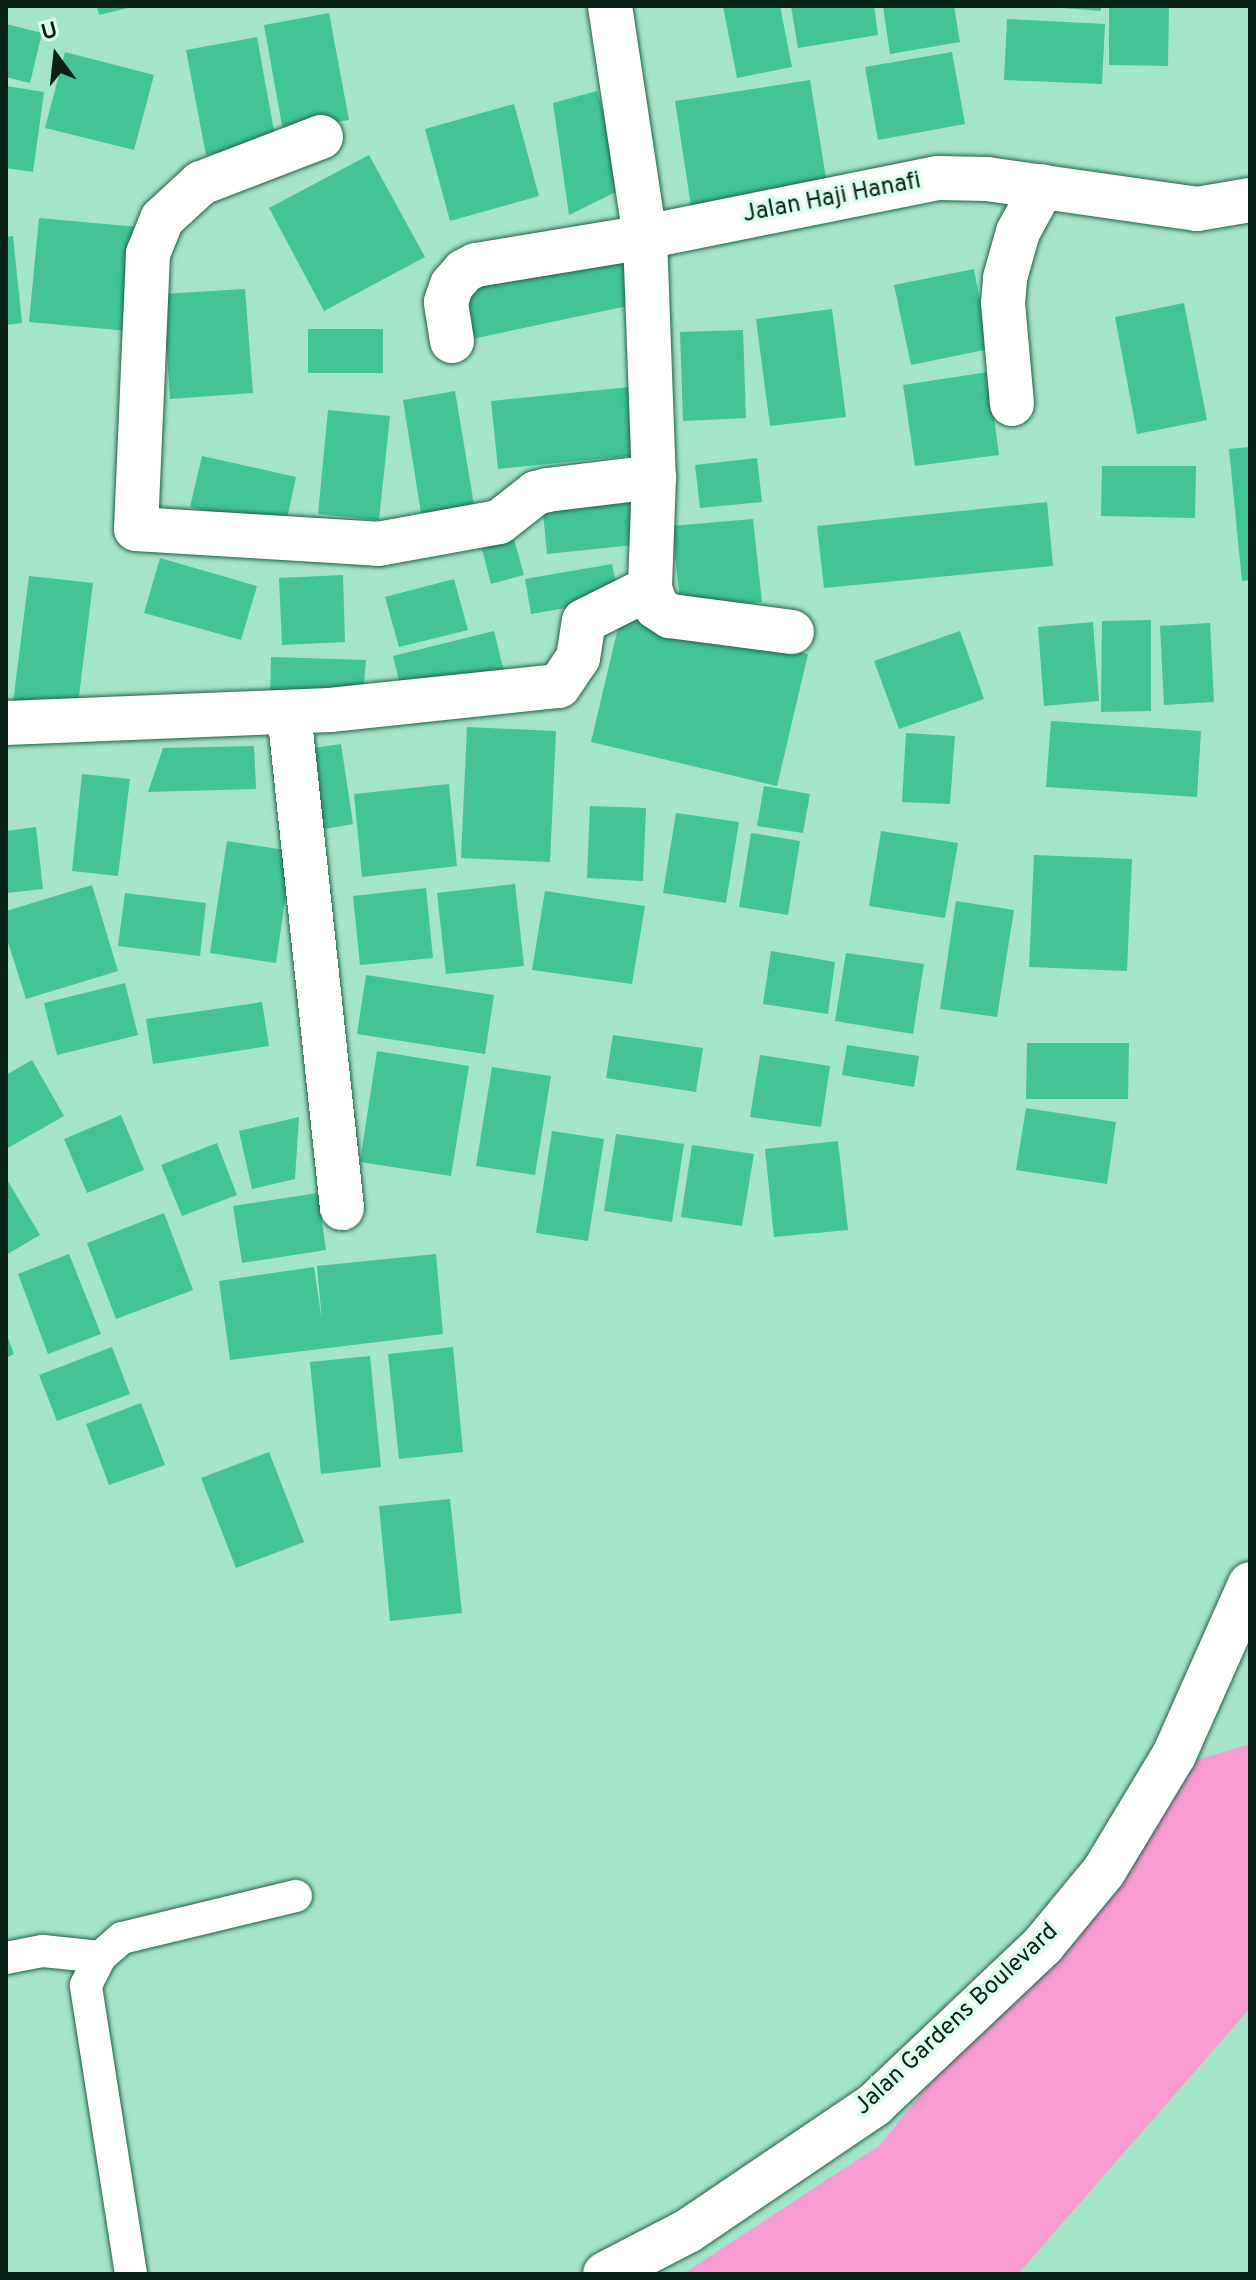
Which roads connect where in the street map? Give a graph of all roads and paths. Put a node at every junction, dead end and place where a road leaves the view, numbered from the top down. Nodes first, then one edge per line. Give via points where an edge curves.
1 (610, 6) edge
2 (321, 137) dead end
3 (1043, 186) junction
4 (1250, 200) edge
5 (645, 237) junction
6 (452, 341) dead end
7 (1012, 404) dead end
8 (654, 477) junction
9 (650, 588) junction
10 (792, 632) dead end
11 (289, 712) junction
12 (6, 723) edge
13 (342, 1208) dead end
14 (1250, 1584) edge
15 (296, 1896) dead end
16 (100, 1957) junction
17 (6, 1958) edge
18 (131, 2274) edge
19 (605, 2274) edge

1 - 5 street
2 - 8 street via 201,183 162,219 148,254 136,529 378,544 499,522 547,490
3 - 4 street, Jalan Haji Hanafi via 1197,209
3 - 5 street, Jalan Haji Hanafi via 938,178
3 - 7 street via 1018,232 1005,278
5 - 6 street, Jalan Haji Hanafi via 464,271 446,302
5 - 8 street
8 - 9 street
9 - 10 street via 656,607 670,616
9 - 11 street via 584,621 578,658 559,686
11 - 12 street
11 - 13 street
14 - 19 street, Jalan Gardens Boulevard via 1174,1755 1104,1871 1043,1945 874,2105 688,2231
15 - 16 lane via 122,1938
16 - 17 lane via 43,1951
16 - 18 lane via 86,1985

